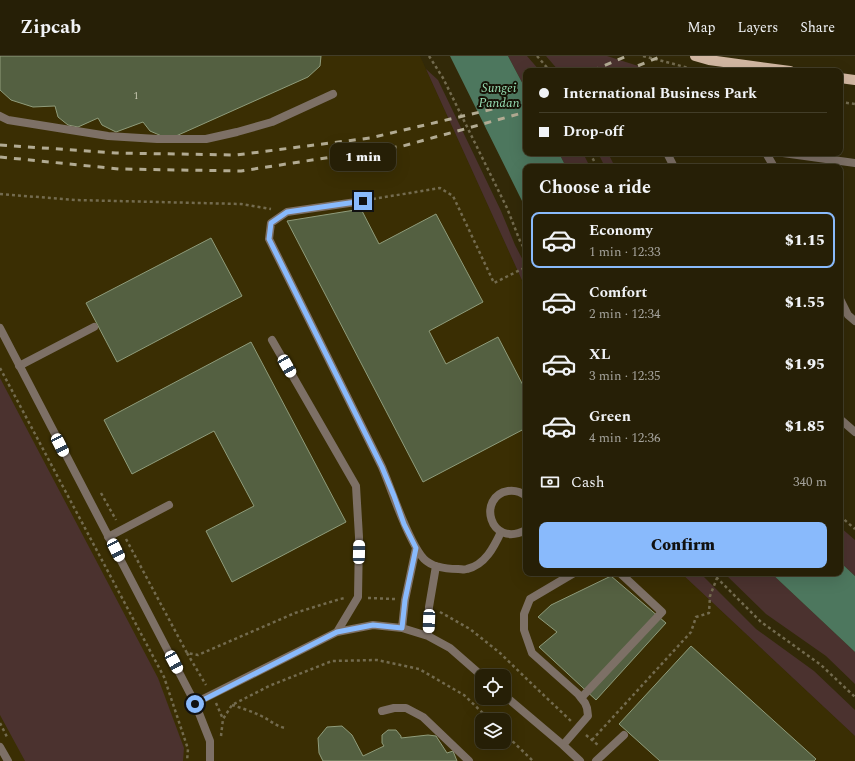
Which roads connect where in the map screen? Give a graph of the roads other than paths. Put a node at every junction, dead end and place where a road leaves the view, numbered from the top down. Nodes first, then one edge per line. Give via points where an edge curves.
1 (695, 56) edge
2 (768, 68) edge
3 (843, 78) edge
4 (855, 80) edge
5 (333, 94) dead end
6 (0, 116) edge
7 (805, 156) edge
8 (855, 163) edge
9 (363, 201) road end
10 (843, 305) edge
11 (855, 321) edge
12 (94, 327) dead end
13 (0, 328) edge
14 (272, 340) dead end
15 (20, 366) junction
16 (843, 422) edge
17 (855, 432) edge
18 (523, 494) edge
19 (169, 505) dead end
20 (501, 532) junction
21 (523, 532) edge
22 (108, 537) junction
23 (416, 548) junction
24 (436, 566) junction
25 (569, 576) edge
26 (623, 576) edge
27 (402, 628) junction
28 (337, 632) junction
29 (428, 636) junction
30 (475, 670) edge
31 (581, 698) junction
32 (511, 701) edge
33 (195, 704) junction
34 (382, 712) dead end
35 (624, 735) dead end
36 (563, 745) junction
37 (0, 747) edge
38 (574, 759) edge
39 (8, 761) edge
40 (210, 761) edge
41 (469, 761) edge
42 (596, 761) edge

1 - 2 main road
3 - 4 main road
5 - 6 lane via 272,122 206,139 108,136 8,120
7 - 8 lane
9 - 23 lane via 287,212 271,223 269,239 382,467
10 - 11 lane
12 - 15 lane
13 - 15 lane
14 - 28 lane via 356,486 359,537 358,598
15 - 22 lane
16 - 17 lane
18 - 20 lane via 515,491 506,492 493,502 490,510 491,519
19 - 22 lane
20 - 21 lane via 518,534
20 - 24 lane via 488,555 480,563 467,569
22 - 33 lane
23 - 24 lane via 424,559
23 - 27 lane
24 - 29 lane
25 - 31 lane via 530,599 524,614 524,630 532,653
26 - 31 lane via 662,612
27 - 28 lane via 373,625
27 - 29 lane
28 - 33 lane
29 - 30 lane via 450,648
31 - 36 lane via 588,716
32 - 36 lane
33 - 40 lane via 210,741
34 - 41 lane via 406,708 423,717
35 - 42 lane
36 - 38 lane
37 - 39 lane

